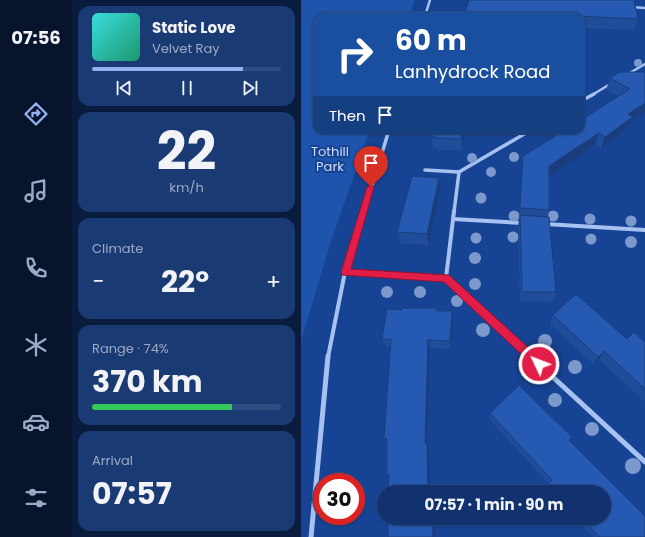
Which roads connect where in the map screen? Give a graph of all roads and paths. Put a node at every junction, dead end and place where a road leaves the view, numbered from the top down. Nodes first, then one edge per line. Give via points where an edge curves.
1 (430, 0) edge
2 (629, 7) edge
3 (645, 8) edge
4 (426, 12) edge
5 (645, 64) edge
6 (626, 75) edge
7 (613, 83) edge
8 (585, 99) edge
9 (388, 134) edge
10 (524, 134) edge
11 (425, 170) dead end
12 (459, 172) junction
13 (453, 219) junction
14 (529, 224) edge
15 (537, 224) edge
16 (645, 230) edge
17 (345, 272) junction
18 (446, 278) junction
19 (645, 462) edge
20 (311, 537) edge

1 - 4 street
2 - 3 street
5 - 6 street
7 - 8 street
9 - 17 street
10 - 12 street
11 - 12 street
12 - 13 street
13 - 14 street
13 - 18 street
15 - 16 street
17 - 18 street
17 - 20 street via 326,366
18 - 19 street

